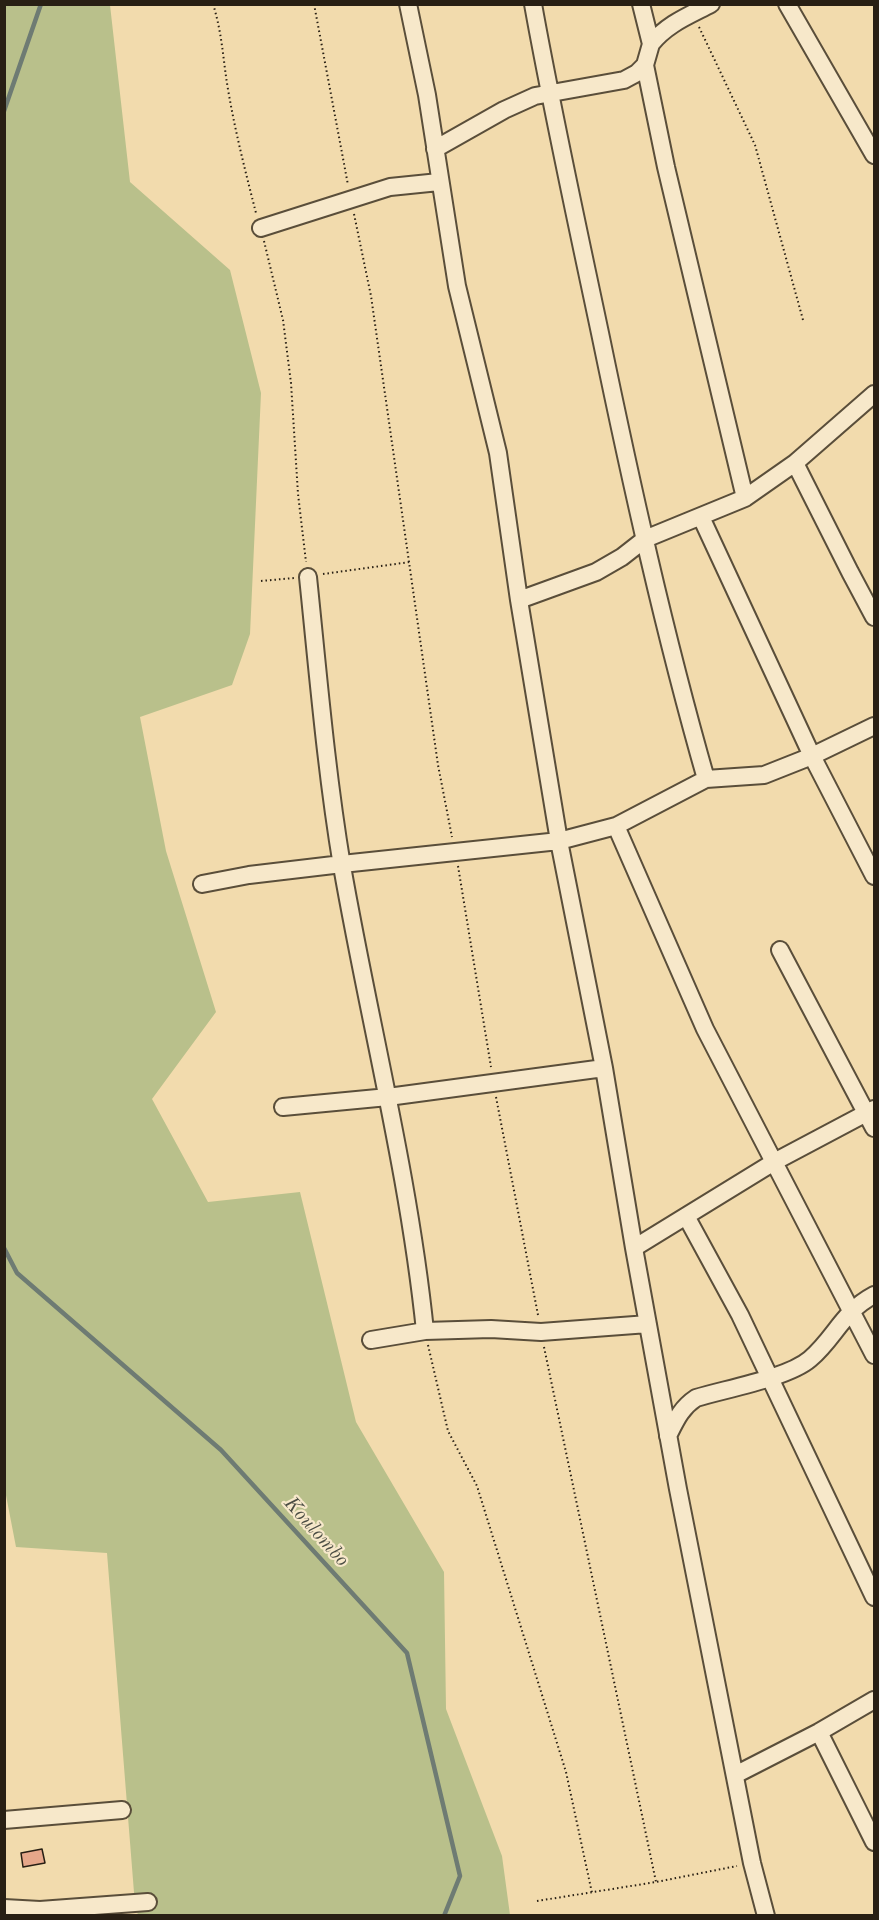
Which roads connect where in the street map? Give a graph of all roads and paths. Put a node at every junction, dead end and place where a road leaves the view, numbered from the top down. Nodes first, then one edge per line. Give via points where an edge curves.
1 (213, 4) edge
2 (314, 4) edge
3 (408, 4) edge
4 (533, 4) edge
5 (641, 4) edge
6 (711, 4) edge
7 (787, 4) edge
8 (693, 13) junction
9 (651, 44) junction
10 (645, 65) junction
11 (549, 93) junction
12 (435, 149) junction
13 (874, 155) edge
14 (440, 182) junction
15 (351, 199) junction
16 (261, 228) junction
17 (803, 320) dead end
18 (874, 394) edge
19 (795, 463) junction
20 (745, 498) junction
21 (701, 517) junction
22 (645, 539) junction
23 (410, 562) junction
24 (308, 577) junction
25 (261, 582) dead end
26 (519, 600) junction
27 (874, 617) edge
28 (874, 726) edge
29 (812, 756) junction
30 (706, 779) junction
31 (616, 826) junction
32 (559, 841) junction
33 (455, 853) junction
34 (342, 864) junction
35 (874, 876) edge
36 (202, 884) dead end
37 (780, 950) dead end
38 (604, 1068) junction
39 (493, 1083) junction
40 (388, 1097) junction
41 (283, 1107) dead end
42 (872, 1117) edge
43 (774, 1162) junction
44 (686, 1216) junction
45 (634, 1248) junction
46 (874, 1294) edge
47 (852, 1310) junction
48 (648, 1323) junction
49 (425, 1332) junction
50 (541, 1332) junction
51 (371, 1340) dead end
52 (874, 1355) edge
53 (770, 1377) junction
54 (668, 1436) junction
55 (874, 1597) edge
56 (874, 1700) edge
57 (819, 1732) junction
58 (735, 1774) junction
59 (122, 1810) dead end
60 (4, 1820) edge
61 (874, 1842) edge
62 (752, 1863) junction
63 (656, 1882) junction
64 (592, 1893) junction
65 (537, 1900) dead end
66 (148, 1902) dead end
67 (4, 1908) edge
68 (766, 1916) edge

1 - 16 path via 222,36 236,134
2 - 15 path
3 - 12 street
4 - 11 street
5 - 9 street
6 - 8 street
7 - 13 street
8 - 9 street via 661,31
8 - 17 path via 755,145
9 - 10 street
10 - 11 street via 624,80
10 - 20 street
11 - 12 street via 514,105
11 - 22 street
12 - 14 street
14 - 15 street via 390,187
14 - 26 street via 457,286 498,453
15 - 16 street
15 - 23 path via 371,296
16 - 24 path via 283,320
18 - 19 street
19 - 20 street
19 - 27 street
20 - 21 street
21 - 22 street
21 - 29 street
22 - 26 street via 596,572
22 - 30 street
23 - 24 path
23 - 33 path via 438,765
24 - 25 path
24 - 34 street
26 - 32 street
28 - 29 street
29 - 30 street via 764,776
29 - 35 street
30 - 31 street
31 - 32 street
31 - 43 street via 705,1029
32 - 33 street
32 - 38 street
33 - 34 street
33 - 39 path
34 - 36 street
34 - 40 street
37 - 42 street
38 - 39 street
38 - 45 street
39 - 40 street
39 - 50 path
40 - 41 street
40 - 49 street via 417,1260
42 - 43 street
43 - 44 street
43 - 47 street
44 - 45 street
44 - 53 street
45 - 48 street
46 - 47 street
47 - 52 street
47 - 53 street via 808,1361
48 - 50 street
48 - 54 street
49 - 50 street
49 - 51 street
49 - 64 path via 447,1431 477,1486 566,1772
50 - 63 path
53 - 54 street via 696,1398 678,1415
53 - 55 street
54 - 58 street
56 - 57 street
57 - 58 street
57 - 61 street
58 - 62 street
59 - 60 street
62 - 63 path
62 - 68 street
63 - 64 path
64 - 65 path
66 - 67 street via 40,1910

